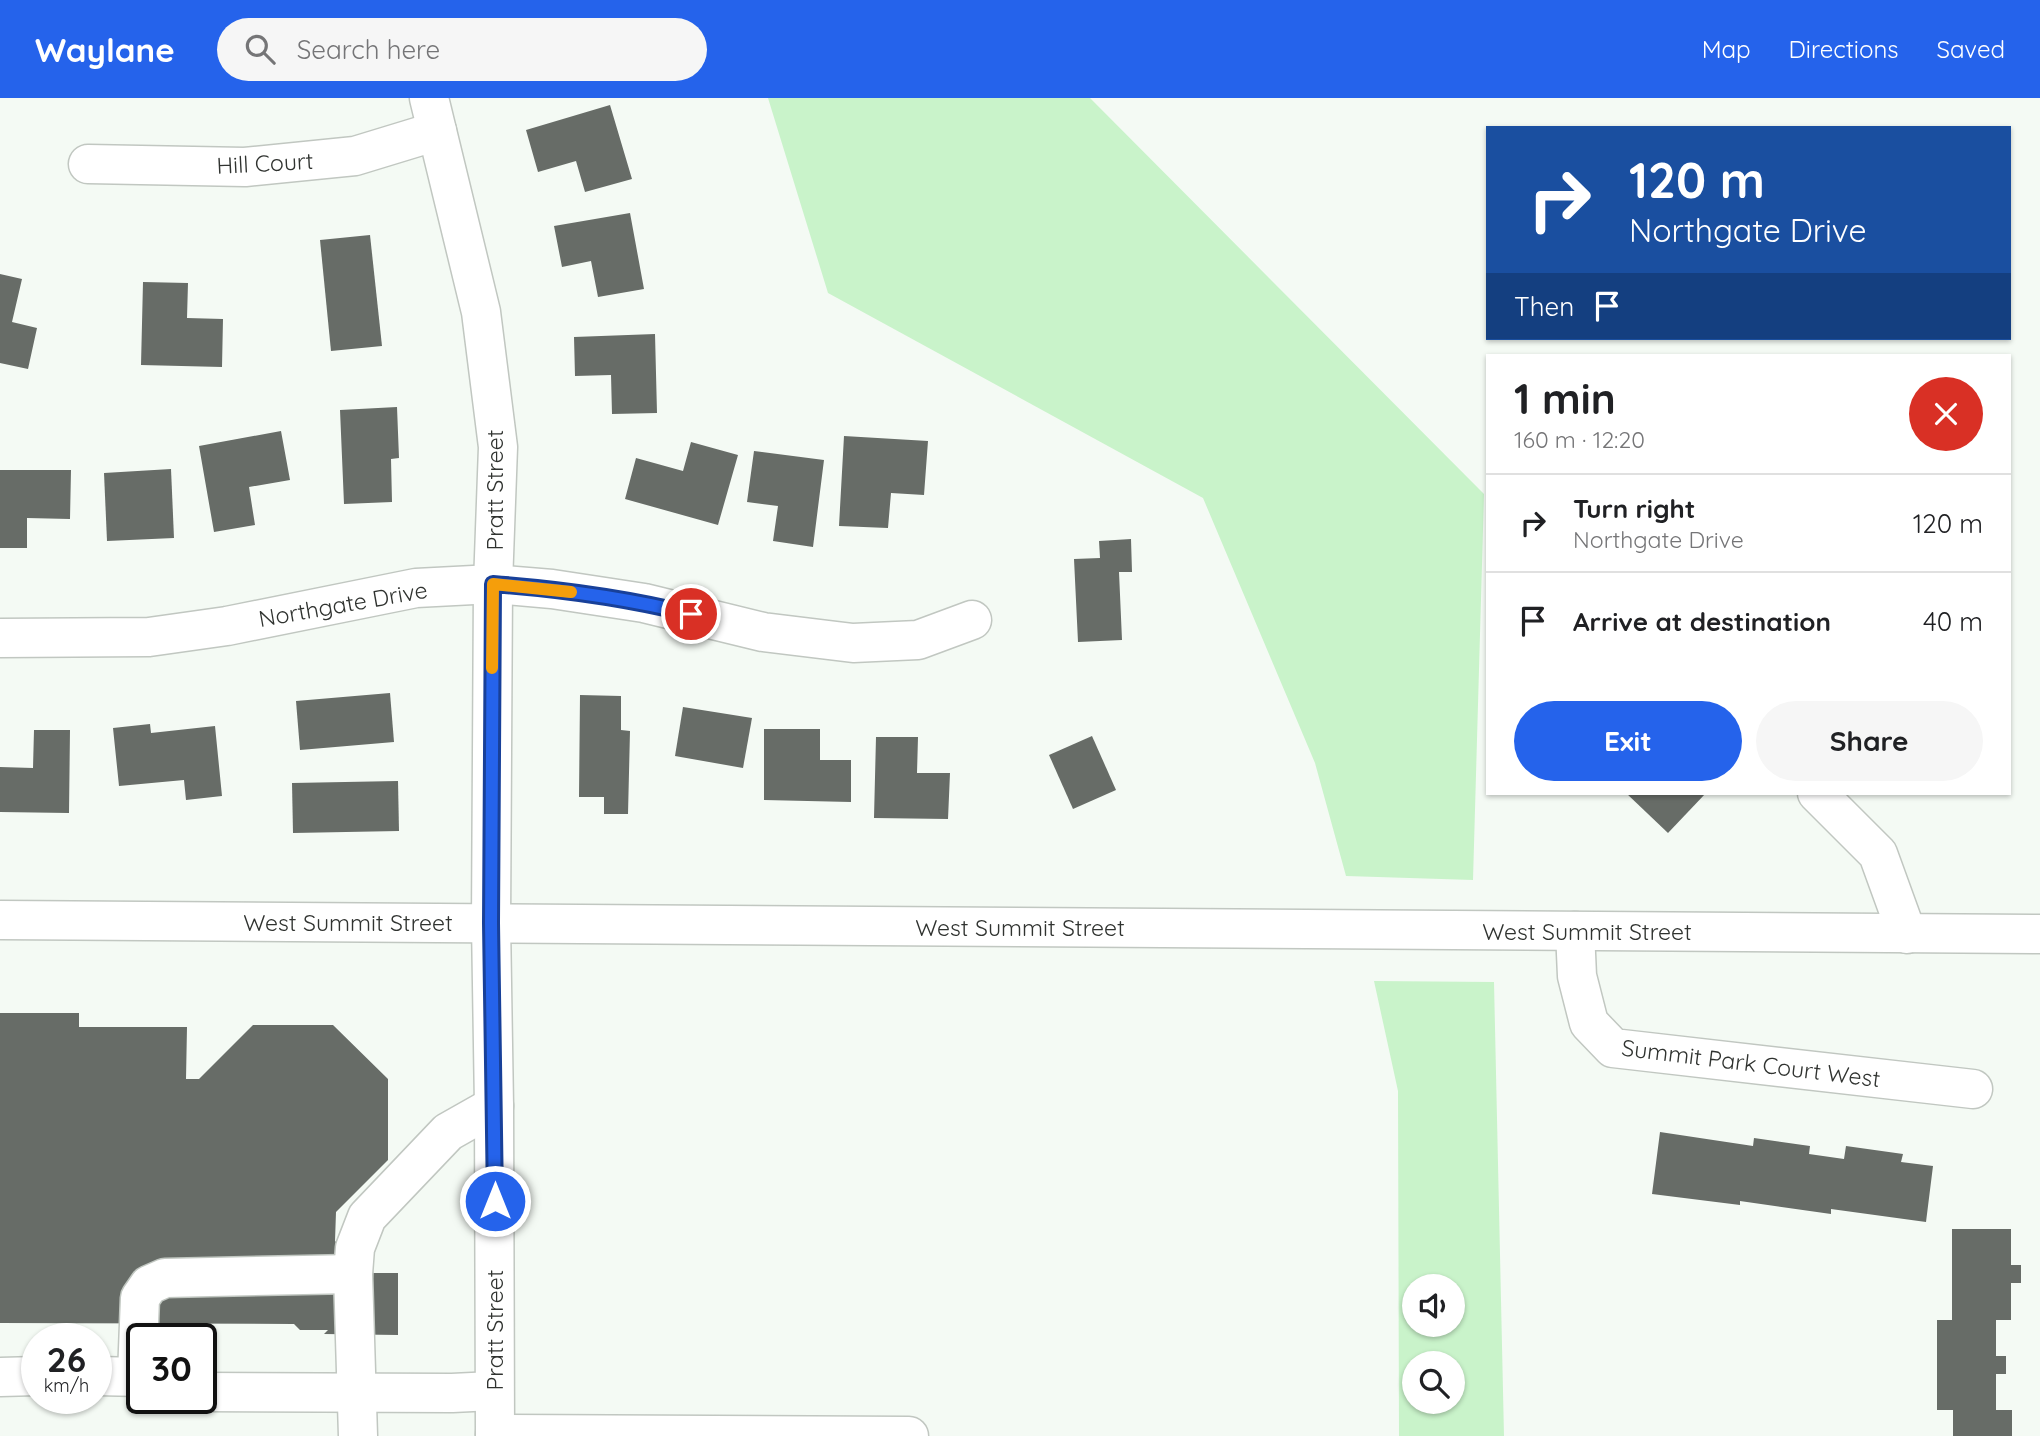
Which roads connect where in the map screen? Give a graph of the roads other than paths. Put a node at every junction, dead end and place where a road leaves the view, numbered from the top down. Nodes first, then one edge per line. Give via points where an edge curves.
1 (433, 115) edge
2 (88, 164) dead end
3 (493, 584) junction
4 (972, 620) dead end
5 (0, 638) edge
6 (1819, 795) edge
7 (0, 919) edge
8 (491, 923) junction
9 (1575, 931) junction
10 (1907, 934) junction
11 (2040, 934) edge
12 (1973, 1089) dead end
13 (494, 1106) junction
14 (353, 1274) junction
15 (140, 1323) edge
16 (21, 1376) edge
17 (0, 1377) edge
18 (494, 1391) junction
19 (217, 1392) edge
20 (356, 1393) junction
21 (495, 1435) edge
22 (358, 1436) edge
23 (909, 1436) edge

1 - 2 street, Hill Court via 355,156 259,166
1 - 3 street, Pratt Street via 481,312 498,447
3 - 4 street, Northgate Drive via 644,603 763,632 853,643 918,640
3 - 5 street, Northgate Drive via 416,588 149,637
3 - 8 street, Pratt Street
6 - 10 street via 1878,854
7 - 8 street, West Summit Street
8 - 9 street, West Summit Street
8 - 13 street, Pratt Street
9 - 10 street, West Summit Street
9 - 12 street, Summit Park Court West via 1577,976 1589,1023 1613,1048
10 - 11 street, West Summit Street
13 - 14 street via 448,1132 367,1217 355,1248
13 - 18 street, Pratt Street
14 - 15 street via 165,1278 149,1286 140,1298
14 - 20 street
16 - 17 street
18 - 20 street
18 - 21 street, Pratt Street
19 - 20 street
20 - 22 street
21 - 23 street

